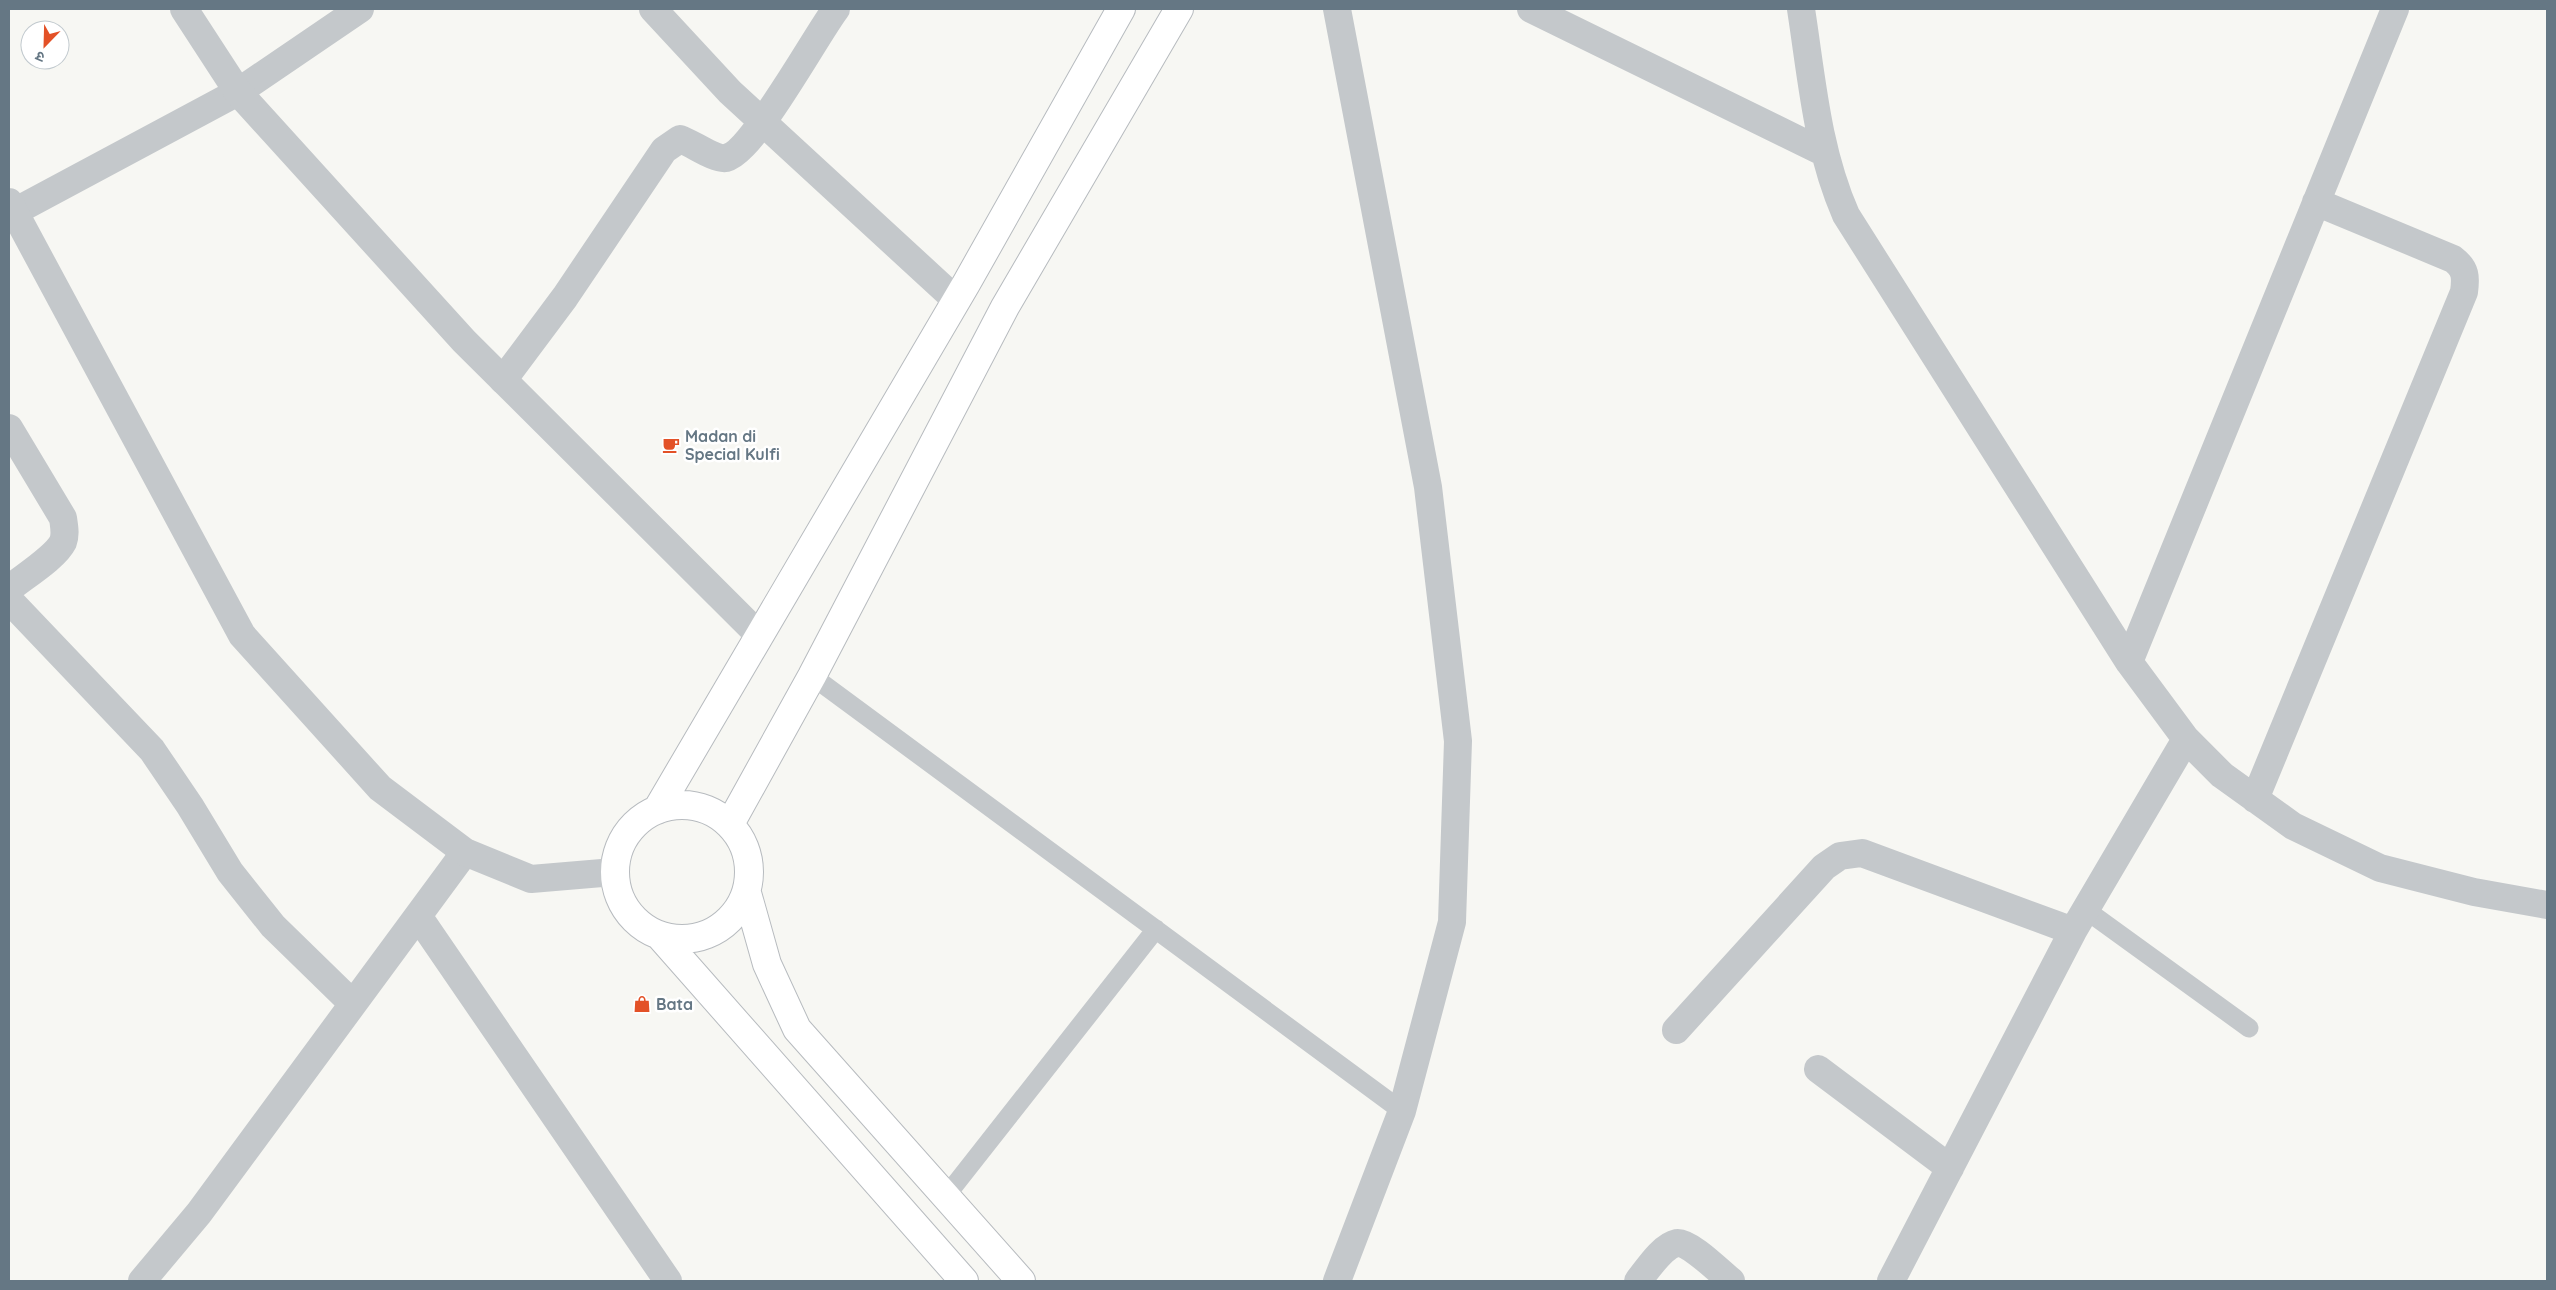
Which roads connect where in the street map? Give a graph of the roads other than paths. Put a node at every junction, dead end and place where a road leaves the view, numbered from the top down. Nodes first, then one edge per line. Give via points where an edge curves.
1 (184, 9) edge
2 (360, 9) edge
3 (653, 9) edge
4 (836, 9) edge
5 (1121, 9) edge
6 (1179, 9) edge
7 (1337, 9) edge
8 (1531, 9) edge
9 (1801, 9) edge
10 (2395, 9) edge
11 (238, 92) junction
12 (762, 122) junction
13 (1823, 152) junction
14 (2316, 202) junction
15 (12, 207) edge
16 (956, 300) junction
17 (503, 380) junction
18 (9, 428) edge
19 (9, 589) edge
20 (9, 600) edge
21 (759, 634) junction
22 (2129, 662) junction
23 (812, 676) junction
24 (2186, 739) junction
25 (2255, 799) junction
26 (657, 810) junction
27 (730, 824) junction
28 (465, 852) junction
29 (614, 872) junction
30 (747, 893) junction
31 (2547, 905) edge
32 (418, 916) junction
33 (2080, 920) junction
34 (1156, 929) junction
35 (660, 936) junction
36 (352, 1003) junction
37 (2249, 1028) dead end
38 (1676, 1030) dead end
39 (1818, 1069) dead end
40 (1402, 1111) junction
41 (1950, 1168) junction
42 (946, 1196) junction
43 (142, 1281) edge
44 (668, 1281) edge
45 (964, 1281) edge
46 (1021, 1281) edge
47 (1338, 1281) edge
48 (1638, 1281) edge
49 (1730, 1281) edge
50 (1891, 1281) edge

1 - 11 street
2 - 11 street
3 - 12 street
4 - 12 street
5 - 16 main road
6 - 23 main road via 1005,307
7 - 40 street via 1428,487 1458,741 1452,922
8 - 13 street
9 - 13 street
10 - 14 street
11 - 15 street
11 - 17 street
12 - 16 street
12 - 17 street via 735,153 725,158 680,139 664,150 565,297
13 - 22 street via 1846,215
14 - 22 street
14 - 25 street via 2453,259 2462,266 2466,277 2464,292
15 - 28 street via 242,635 380,788
16 - 21 main road
17 - 21 street
18 - 19 street via 63,518 65,531 54,554
20 - 36 street via 152,750 230,872 272,926
21 - 26 main road
22 - 24 street
23 - 27 main road
23 - 34 lane
24 - 25 street via 2222,775
24 - 33 street
25 - 31 street via 2293,826 2380,868 2474,892
26 - 27 main road via 682,805 711,811
26 - 29 main road via 634,824 620,846
27 - 30 main road via 746,850 750,872
28 - 29 street via 532,879
28 - 32 street
29 - 35 main road via 621,901 635,920
30 - 35 main road via 731,920 713,932 683,939
30 - 42 main road via 767,964 797,1029
32 - 36 street
32 - 44 street
33 - 37 lane
33 - 38 street via 1862,853 1840,856 1812,880
33 - 41 street
34 - 40 lane
34 - 42 lane
35 - 45 main road
36 - 43 street via 200,1213
39 - 41 street
40 - 47 street
41 - 50 street
42 - 46 main road
48 - 49 street via 1665,1250 1675,1243 1682,1243

